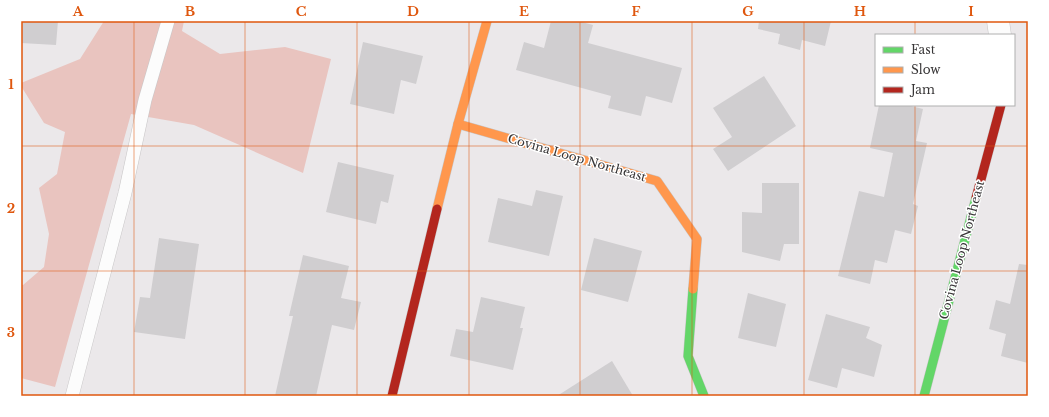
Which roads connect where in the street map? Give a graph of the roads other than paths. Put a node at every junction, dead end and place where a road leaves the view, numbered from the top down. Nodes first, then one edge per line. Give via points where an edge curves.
1 (168, 21) edge
2 (487, 21) edge
3 (998, 21) edge
4 (1000, 34) edge
5 (1001, 106) edge
6 (458, 124) junction
7 (72, 396) edge
8 (392, 396) edge
9 (704, 396) edge
10 (924, 396) edge

1 - 7 lane via 145,100 125,193
2 - 6 street
3 - 4 street
5 - 10 street, Covina Loop Northeast
6 - 8 street
6 - 9 street, Covina Loop Northeast via 657,181 697,239 688,356

